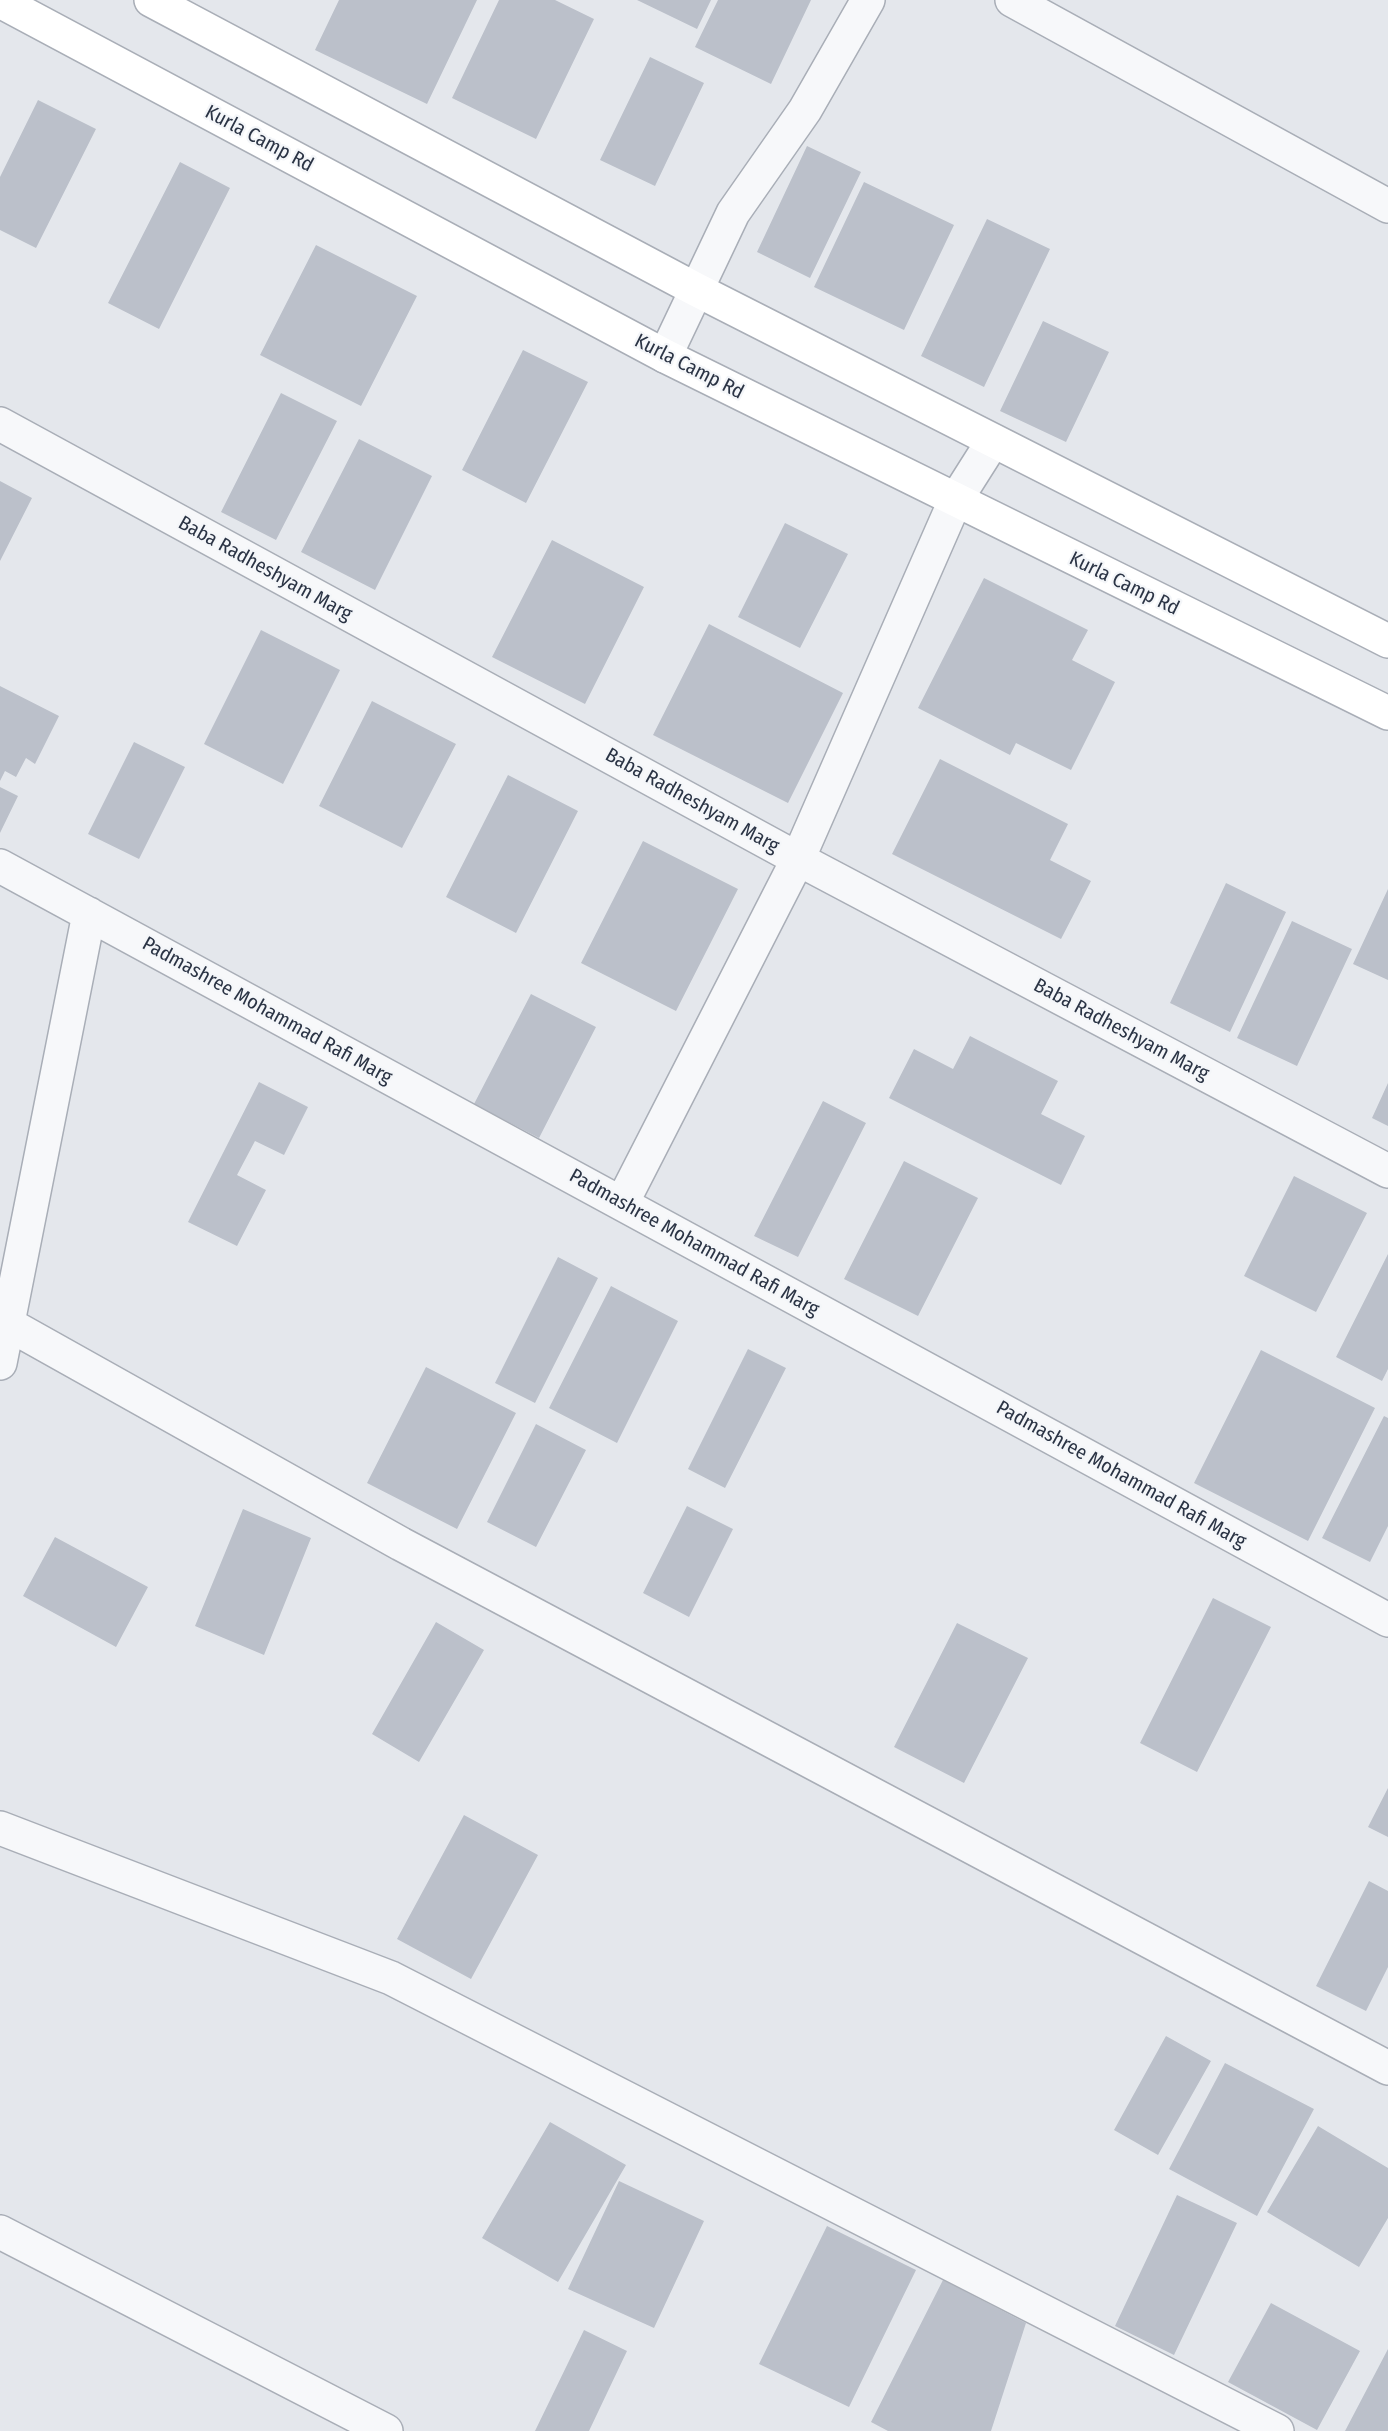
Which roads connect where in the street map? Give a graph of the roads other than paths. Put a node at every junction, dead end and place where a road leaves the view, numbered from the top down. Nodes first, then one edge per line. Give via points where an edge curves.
1 (151, 0) edge
2 (868, 0) edge
3 (1012, 0) edge
4 (0, 1) edge
5 (1388, 206) edge
6 (696, 289) junction
7 (665, 356) junction
8 (0, 424) edge
9 (993, 441) junction
10 (955, 501) junction
11 (1388, 641) edge
12 (1388, 713) edge
13 (798, 859) junction
14 (0, 866) edge
15 (89, 914) junction
16 (1388, 1171) edge
17 (622, 1203) junction
18 (8, 1324) junction
19 (0, 1362) edge
20 (1388, 1620) edge
21 (0, 1828) edge
22 (1388, 2068) edge
23 (0, 2232) edge
24 (386, 2431) edge
25 (1277, 2431) edge

1 - 6 main road
2 - 6 street via 805,110 734,213
3 - 5 street
4 - 7 main road, Kurla Camp Rd
6 - 7 street
6 - 9 main road
7 - 10 main road, Kurla Camp Rd
8 - 13 street, Baba Radheshyam Marg
9 - 10 street
9 - 11 main road
10 - 12 main road, Kurla Camp Rd
10 - 13 street
13 - 16 street, Baba Radheshyam Marg
13 - 17 street
14 - 15 street, Padmashree Mohammad Rafi Marg
15 - 17 street, Padmashree Mohammad Rafi Marg
15 - 18 street
17 - 20 street, Padmashree Mohammad Rafi Marg
18 - 19 street
18 - 22 street via 401,1544
21 - 25 street via 391,1978
23 - 24 street

